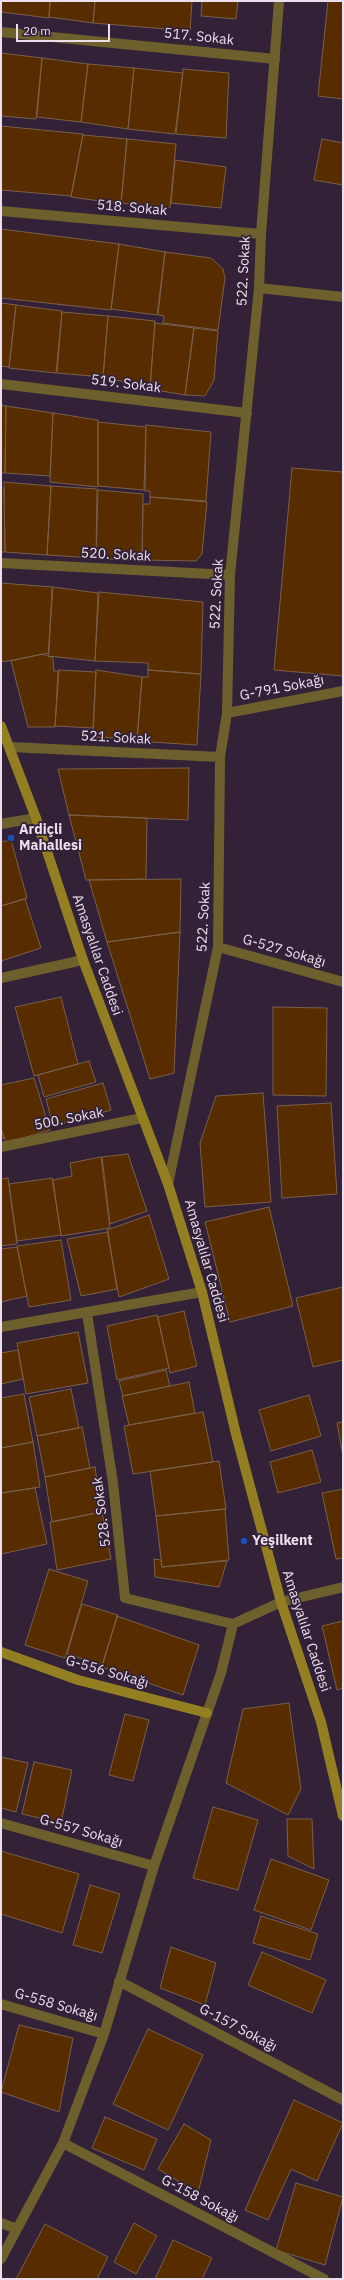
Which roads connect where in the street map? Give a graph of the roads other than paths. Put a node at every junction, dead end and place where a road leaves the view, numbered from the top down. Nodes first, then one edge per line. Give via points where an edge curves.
1 (279, 1) edge
2 (1, 32) edge
3 (275, 59) junction
4 (1, 211) edge
5 (261, 234) junction
6 (259, 288) junction
7 (343, 297) edge
8 (1, 384) edge
9 (247, 413) junction
10 (1, 563) edge
11 (230, 575) junction
12 (343, 691) edge
13 (227, 713) junction
14 (1, 726) edge
15 (10, 747) junction
16 (220, 757) junction
17 (36, 818) junction
18 (1, 824) edge
19 (218, 947) junction
20 (83, 960) junction
21 (1, 978) edge
22 (343, 982) edge
23 (142, 1118) junction
24 (1, 1147) edge
25 (168, 1184) junction
26 (202, 1292) junction
27 (87, 1313) junction
28 (1, 1327) edge
29 (343, 1587) edge
30 (281, 1602) junction
31 (233, 1624) junction
32 (1, 1652) edge
33 (207, 1713) junction
34 (343, 1816) edge
35 (1, 1823) edge
36 (154, 1866) junction
37 (119, 1981) junction
38 (1, 2004) edge
39 (104, 2034) junction
40 (343, 2100) edge
41 (63, 2143) junction
42 (1, 2223) edge
43 (17, 2228) junction
44 (1, 2259) edge
45 (324, 2279) edge

1 - 3 street, 522. Sokak
2 - 3 street, 517. Sokak
3 - 5 street, 522. Sokak
4 - 5 street, 518. Sokak
5 - 6 street, 522. Sokak
6 - 7 street
6 - 9 street, 522. Sokak
8 - 9 street, 519. Sokak
9 - 11 street, 522. Sokak
10 - 11 street, 520. Sokak
11 - 13 street, 522. Sokak
12 - 13 street, G-791 Sokağı
13 - 16 street, 522. Sokak
14 - 15 main road, Amasyalılar Caddesi
15 - 16 street, 521. Sokak
15 - 17 main road, Amasyalılar Caddesi
16 - 19 street, 522. Sokak
17 - 18 street
17 - 20 main road, Amasyalılar Caddesi
19 - 22 street, G-527 Sokağı
19 - 25 street, 522. Sokak
20 - 21 street
20 - 23 main road, Amasyalılar Caddesi
23 - 24 street, 500. Sokak
23 - 25 main road, Amasyalılar Caddesi
25 - 26 main road, Amasyalılar Caddesi
26 - 27 street
26 - 30 main road, Amasyalılar Caddesi via 236,1434
27 - 28 street
27 - 31 street, 528. Sokak via 113,1483 126,1598
29 - 30 street
30 - 31 street
30 - 34 main road, Amasyalılar Caddesi via 321,1722
31 - 33 street via 221,1673
32 - 33 main road, G-556 Sokağı via 78,1680
33 - 36 street
35 - 36 street, G-557 Sokağı
36 - 37 street
37 - 39 street
37 - 40 street, G-157 Sokağı
38 - 39 street, G-558 Sokağı
39 - 41 street
41 - 43 street
41 - 45 street, G-158 Sokağı
42 - 43 street
43 - 44 street

